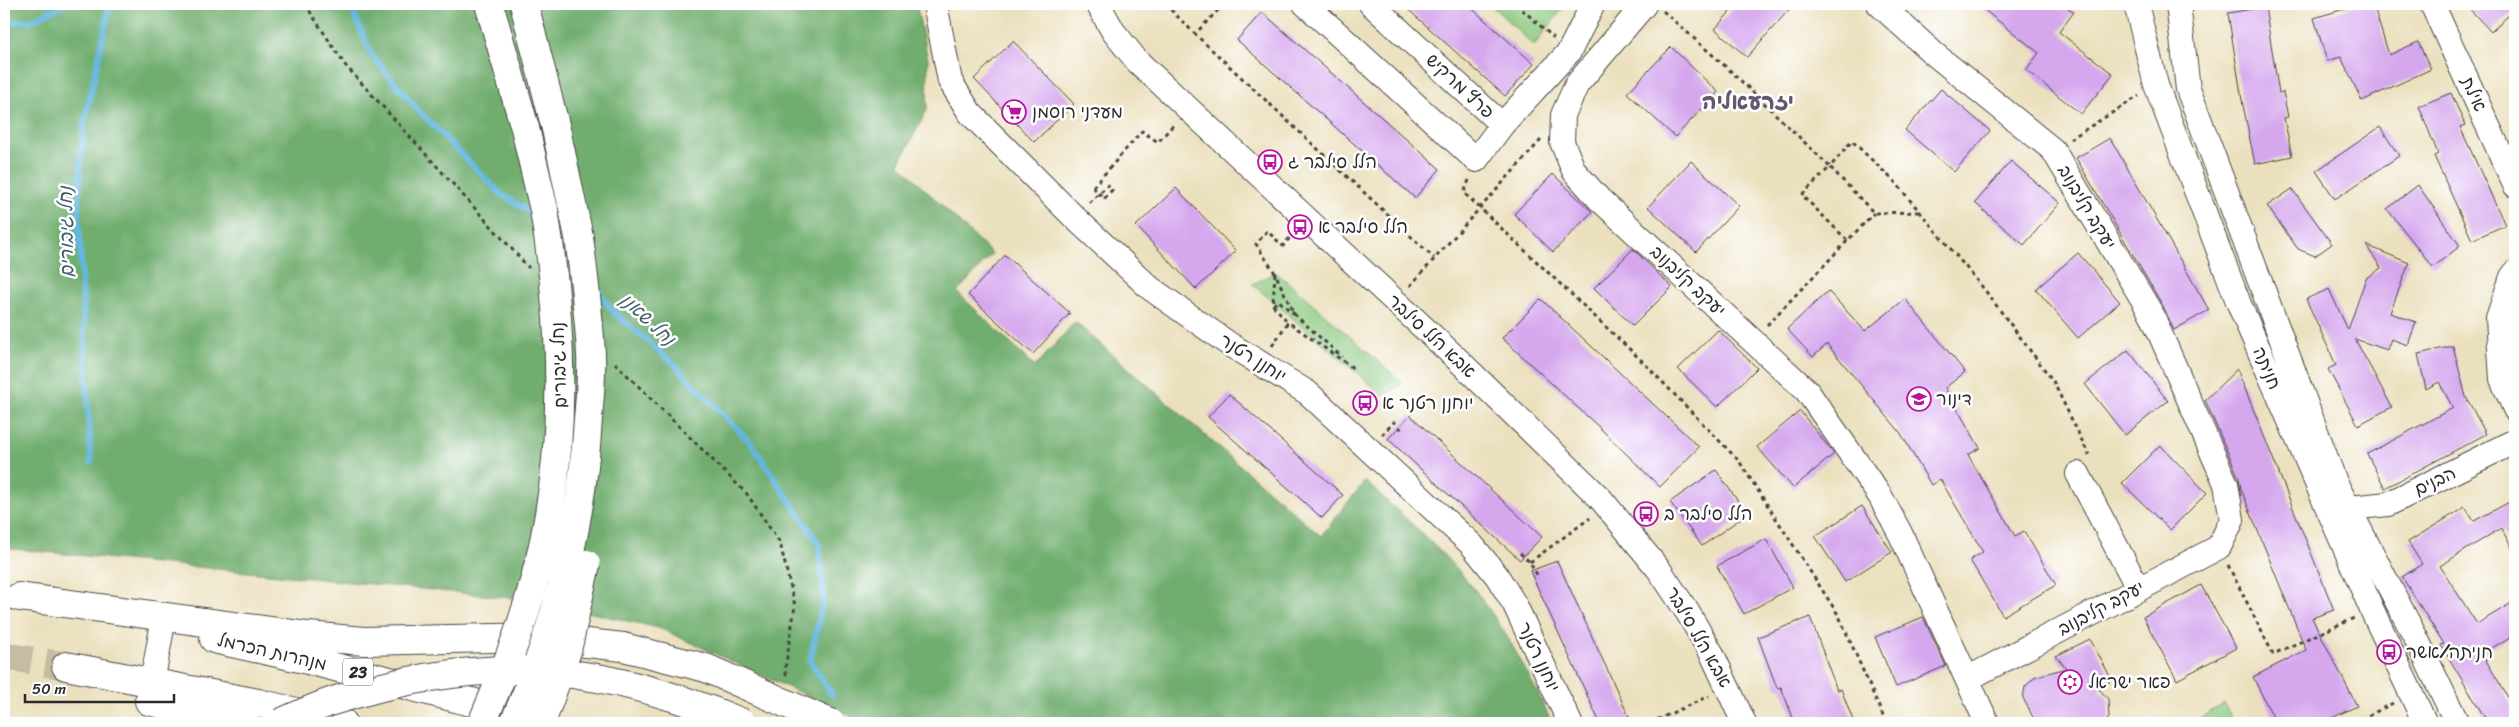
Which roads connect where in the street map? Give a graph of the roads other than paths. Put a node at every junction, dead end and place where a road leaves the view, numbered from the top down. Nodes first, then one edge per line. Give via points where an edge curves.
1 (489, 4) edge
2 (524, 4) edge
3 (935, 4) edge
4 (1098, 4) edge
5 (1305, 4) edge
6 (1371, 4) edge
7 (1593, 4) edge
8 (1878, 4) edge
9 (2136, 4) edge
10 (2178, 4) edge
11 (2432, 4) edge
12 (1654, 7) edge
13 (1502, 126) junction
14 (2515, 184) edge
15 (2515, 273) edge
16 (591, 356) junction
17 (2515, 409) edge
18 (2515, 441) edge
19 (2083, 465) road end
20 (2350, 508) junction
21 (2138, 588) junction
22 (162, 628) junction
23 (1967, 679) junction
24 (152, 683) junction
25 (245, 723) edge
26 (280, 723) edge
27 (343, 723) edge
28 (482, 723) edge
29 (514, 723) edge
30 (541, 723) edge
31 (552, 723) edge
32 (743, 723) edge
33 (830, 723) edge
34 (1570, 723) edge
35 (1744, 723) edge
36 (1987, 723) edge
37 (2425, 723) edge
38 (2457, 723) edge

1 - 28 main road, נחל גיבורים, bridge via 525,128 544,210 560,361 560,417 548,520 537,572 509,660
2 - 16 main road, נחל גיבורים, bridge via 579,237
3 - 34 street, יוחנן רטנר via 950,81 970,113 1074,218 1150,288 1308,393 1472,545 1497,576 1515,606
4 - 35 street, אבא הלל סילבר via 1113,31 1137,61 1571,468 1624,526 1688,613 1712,654
5 - 13 street via 1476,160
6 - 13 street, פרץ מרקיש
7 - 13 street, פרץ מרקיש via 1569,52
8 - 21 street, יעקב קליבנוב via 2053,150 2151,313 2226,484 2232,520 2219,547
9 - 37 street, חניתה via 2156,85 2240,304 2372,610
10 - 20 street, חניתה via 2188,90 2332,473
11 - 14 street, אילת
12 - 23 street, יעקב קליבנוב via 1577,84 1563,115 1562,142 1574,171 1599,199 1807,392 1880,496
15 - 17 street via 2498,318 2502,378
16 - 29 main road, נחל גיבורים, bridge via 587,448 567,574 544,650
16 - 30 main road, bridge via 599,460 594,517 567,651
18 - 20 street, הבנים via 2388,504
19 - 21 street
20 - 38 street, חניתה
21 - 23 street, יעקב קליבנוב
22 - 24 street
22 - 31 main road, מנהרות הכרמל / 23 via 300,658
22 - 33 main road, מנהרות הכרמל / 23, bridge via 19,597 364,641 533,637 622,647 706,668
23 - 36 street
24 - 25 main road via 63,673
24 - 27 main road
26 - 32 main road, bridge via 334,700 376,689 431,678 522,670 571,674 641,687

